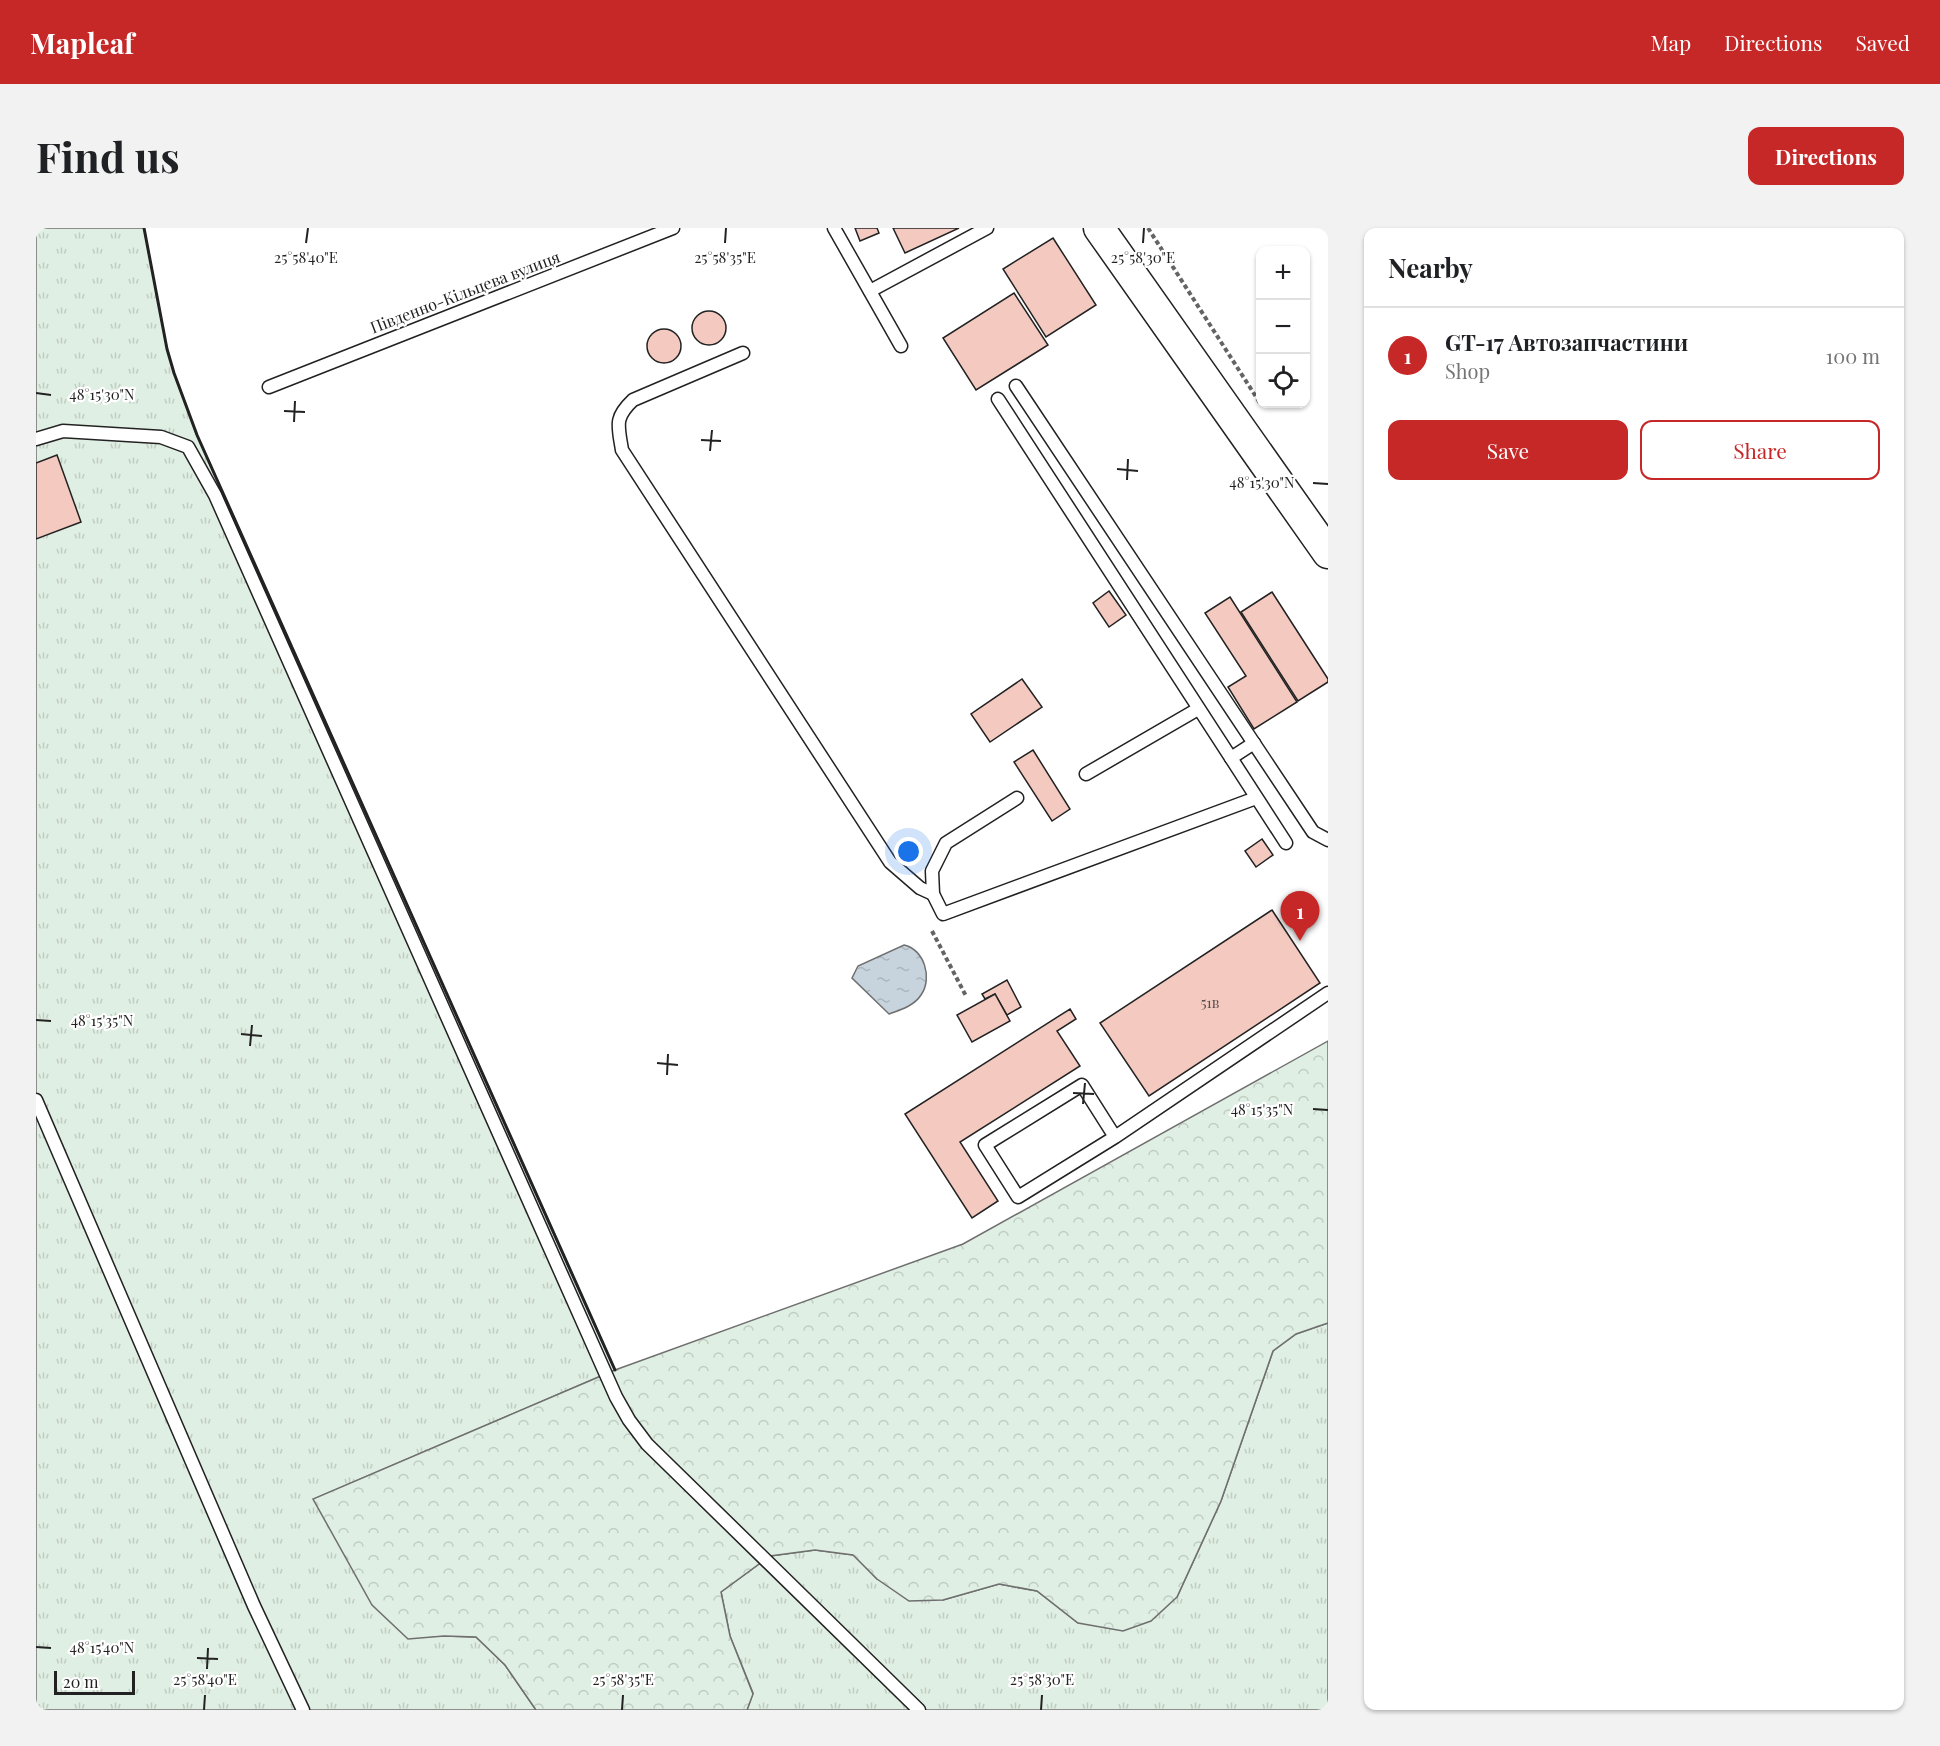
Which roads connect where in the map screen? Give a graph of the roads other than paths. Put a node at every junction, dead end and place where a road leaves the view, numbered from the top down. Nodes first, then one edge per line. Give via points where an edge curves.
1 (674, 228) edge
2 (834, 228) edge
3 (987, 228) edge
4 (1099, 228) edge
5 (870, 291) junction
6 (901, 346) dead end
7 (743, 352) dead end
8 (1016, 386) dead end
9 (269, 387) dead end
10 (998, 399) dead end
11 (36, 439) edge
12 (1328, 553) edge
13 (1198, 709) junction
14 (1254, 743) junction
15 (1231, 758) junction
16 (1086, 774) dead end
17 (1017, 798) dead end
18 (1256, 798) junction
19 (1328, 840) edge
20 (1286, 843) dead end
21 (933, 894) junction
22 (1328, 993) edge
23 (36, 1100) edge
24 (1115, 1137) junction
25 (303, 1710) edge
26 (919, 1710) edge

1 - 9 lane, Південно-Кільцева вулиця
2 - 5 lane
3 - 5 lane
4 - 12 street
5 - 6 lane
7 - 21 lane via 633,400 621,411 622,450 890,862
8 - 14 lane
10 - 13 lane
11 - 26 lane via 63,431 161,437 188,447 215,495 615,1397 647,1444
13 - 15 lane
13 - 16 lane
14 - 15 lane
14 - 19 lane via 1313,832
15 - 18 lane
17 - 21 lane via 946,843 932,872
18 - 20 lane
18 - 21 lane via 943,914
22 - 24 lane
23 - 25 lane via 254,1606
24 - 24 lane via 1082,1085 985,1144 1018,1197

